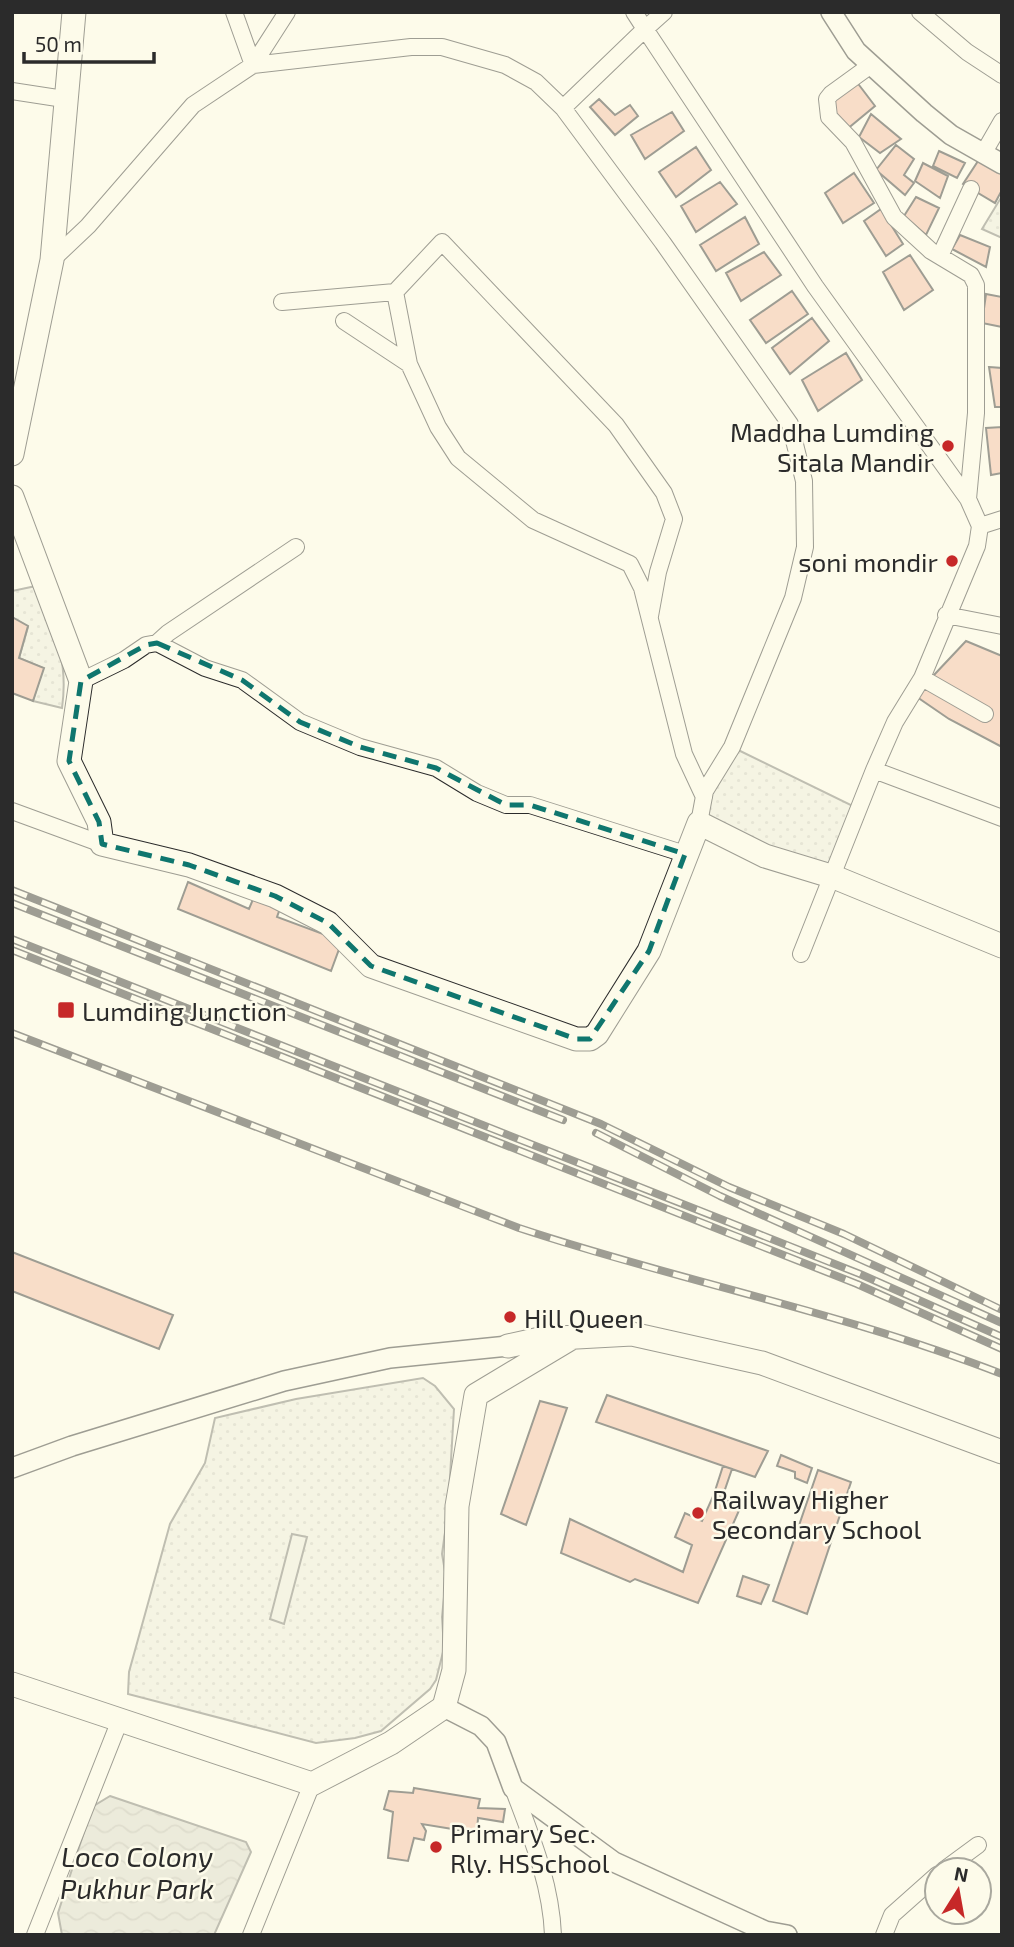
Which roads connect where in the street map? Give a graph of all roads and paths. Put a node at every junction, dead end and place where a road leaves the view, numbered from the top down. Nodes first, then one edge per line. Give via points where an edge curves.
1 (74, 12) edge
2 (234, 12) edge
3 (287, 12) edge
4 (634, 12) edge
5 (664, 12) edge
6 (831, 12) edge
7 (920, 12) edge
8 (645, 29) junction
9 (253, 65) junction
10 (872, 65) junction
11 (1002, 75) edge
12 (12, 91) edge
13 (64, 100) junction
14 (563, 108) junction
15 (1002, 121) edge
16 (983, 154) junction
17 (1002, 164) edge
18 (971, 189) dead end
19 (940, 256) junction
20 (52, 260) junction
21 (395, 292) junction
22 (282, 302) dead end
23 (344, 321) dead end
24 (410, 364) junction
25 (12, 454) edge
26 (12, 496) edge
27 (968, 499) junction
28 (1002, 519) edge
29 (980, 526) junction
30 (296, 547) dead end
31 (946, 615) junction
32 (650, 616) junction
33 (1002, 626) edge
34 (157, 643) junction
35 (922, 678) junction
36 (81, 681) junction
37 (985, 714) dead end
38 (874, 769) junction
39 (704, 797) junction
40 (12, 811) edge
41 (1002, 818) edge
42 (699, 823) junction
43 (102, 844) junction
44 (685, 854) junction
45 (834, 877) junction
46 (1002, 946) edge
47 (801, 954) dead end
48 (573, 1337) junction
49 (508, 1346) joint
50 (1002, 1452) edge
51 (12, 1468) edge
52 (12, 1684) edge
53 (444, 1707) junction
54 (120, 1720) junction
55 (312, 1784) junction
56 (513, 1788) junction
57 (978, 1845) dead end
58 (963, 1856) edge
59 (923, 1887) edge
60 (35, 1935) edge
61 (251, 1935) edge
62 (553, 1935) edge
63 (787, 1935) edge
64 (884, 1935) edge

1 - 13 main road
2 - 9 street
3 - 9 street
4 - 8 street
5 - 8 street
6 - 10 street via 856,51
7 - 11 street
8 - 14 street
8 - 27 street via 815,286
9 - 14 street via 442,47 505,65 536,82
9 - 20 street via 193,104 88,226
10 - 16 street via 951,135
10 - 19 street via 831,94 827,99 829,117 853,142 894,217
12 - 13 street
13 - 20 main road
14 - 39 street via 790,424 804,481 805,547 793,598 736,739
15 - 16 street
16 - 17 street
18 - 19 street
19 - 27 street via 971,275 976,285 976,413
20 - 25 main road
21 - 22 street
21 - 24 street
21 - 32 street via 442,242 616,425 664,493 674,519
23 - 24 street
24 - 32 street via 438,427 458,457 533,520 629,564
26 - 36 main road
27 - 29 street
28 - 29 street
29 - 31 street via 977,546
30 - 34 street
31 - 33 street
31 - 35 street
32 - 39 street via 684,754
34 - 36 street
34 - 44 street via 242,680 300,722 360,747 436,768 506,805 530,805
35 - 37 street
35 - 38 street
36 - 43 main road via 69,761 99,822
38 - 41 street
38 - 45 street
39 - 42 street
40 - 43 street
42 - 44 main road
42 - 45 main road via 765,856
43 - 44 main road via 198,868 275,896 328,923 370,966 576,1039 597,1034 649,951
45 - 46 main road
45 - 47 street
48 - 49 main road
48 - 50 main road via 632,1334 762,1363
48 - 53 main road via 476,1395 457,1506 454,1670
49 - 51 street via 390,1358 284,1381
52 - 54 main road
53 - 55 main road via 391,1743
53 - 56 street via 481,1726 496,1742
54 - 55 main road
54 - 60 street
55 - 61 street
56 - 62 street via 541,1863
56 - 63 street via 614,1862 765,1931
57 - 58 street
59 - 64 street via 892,1915

